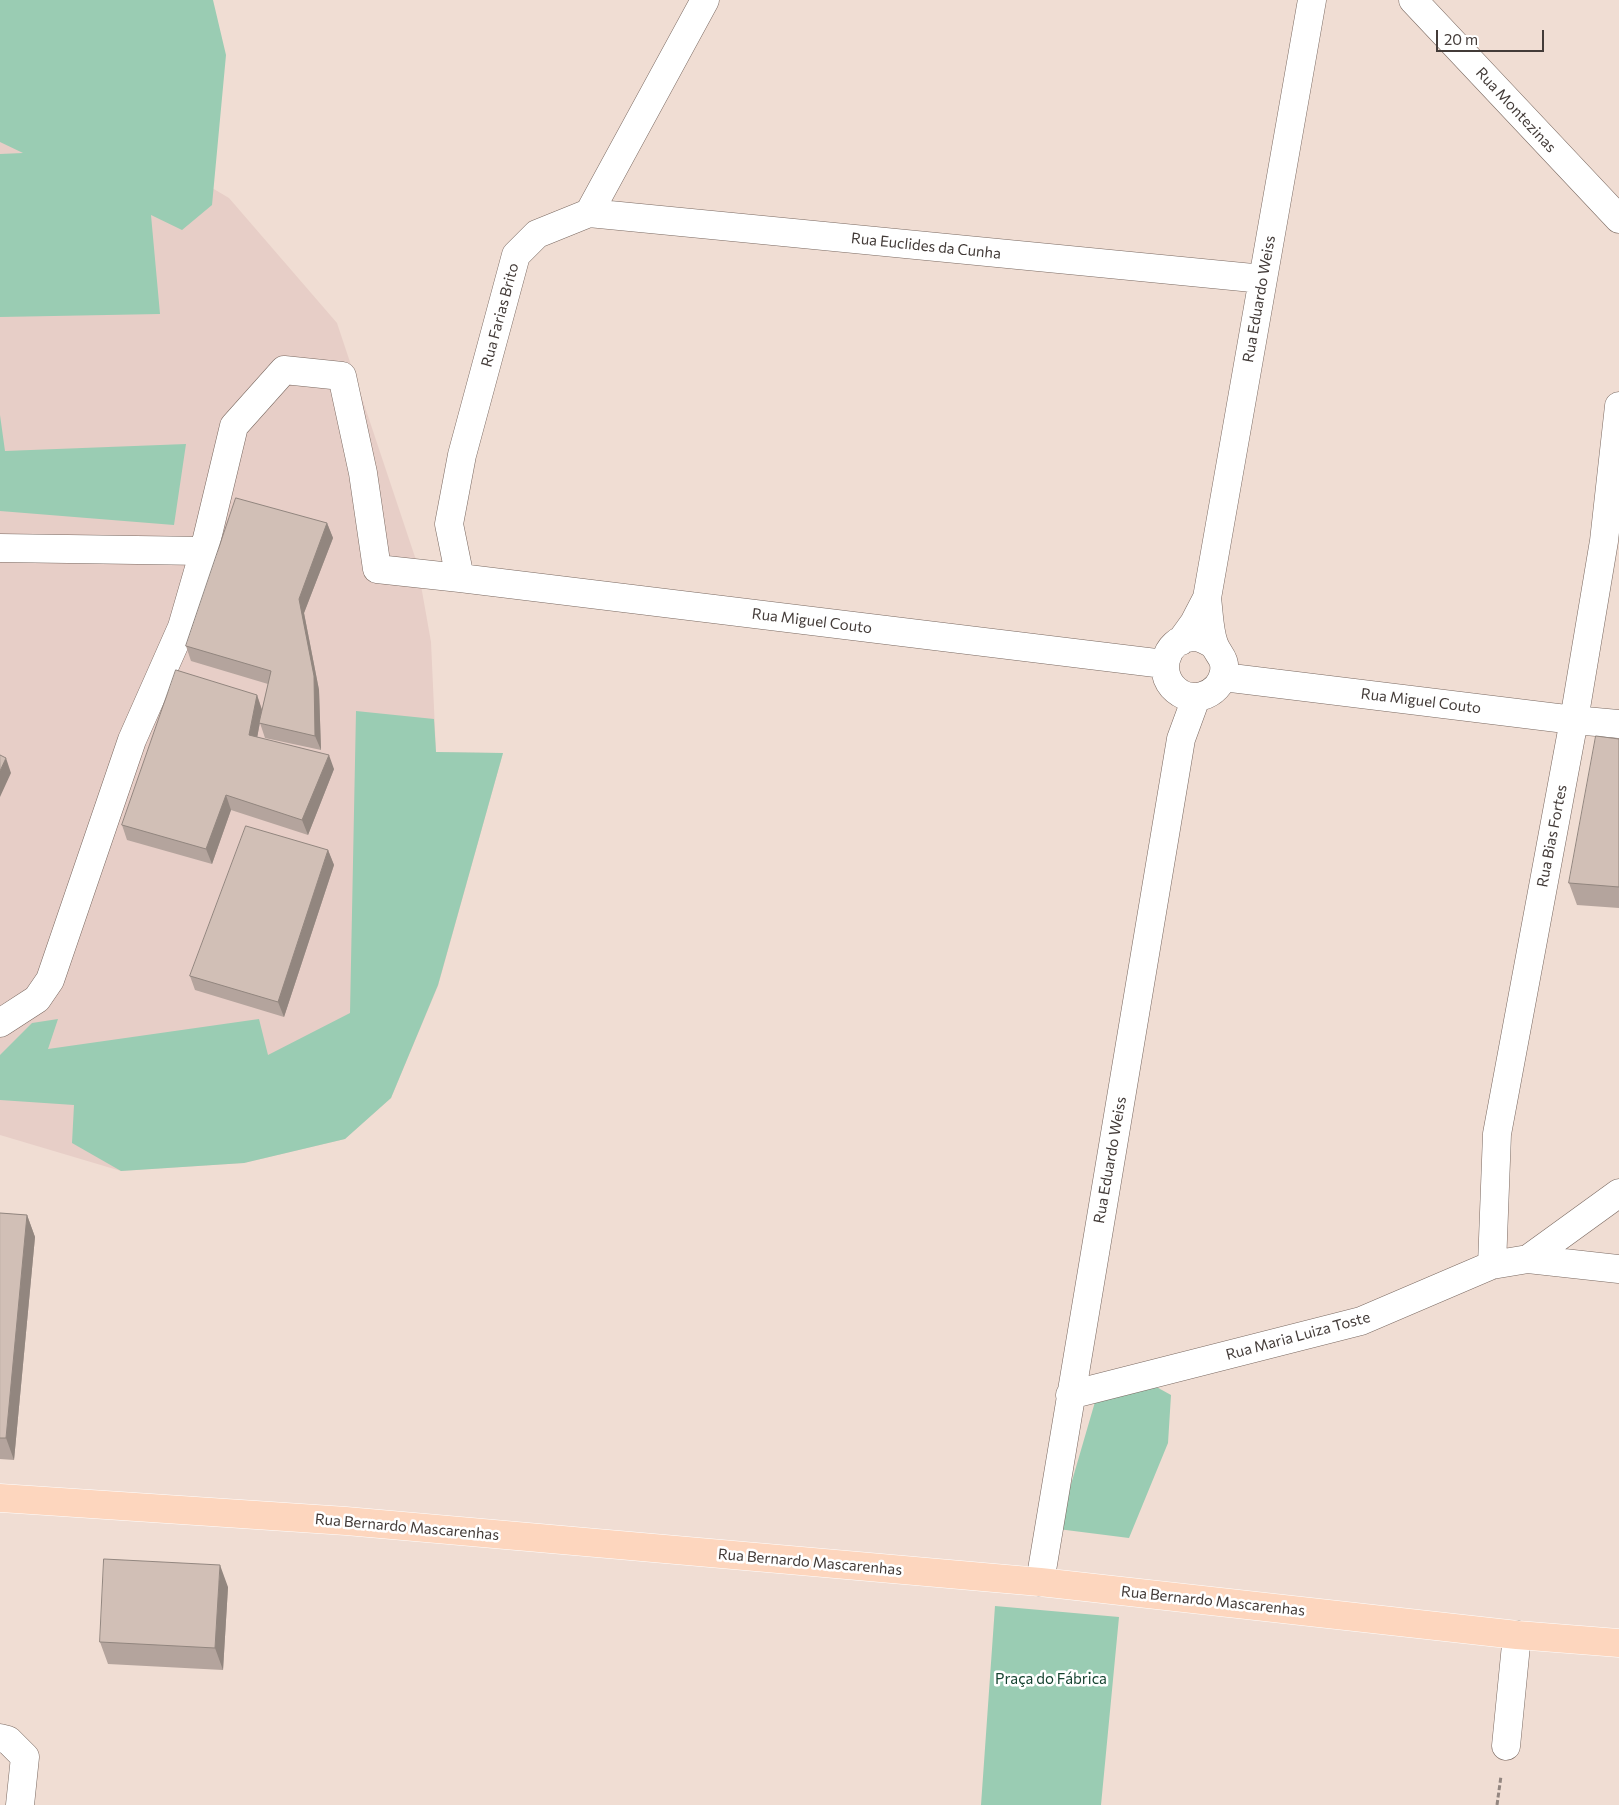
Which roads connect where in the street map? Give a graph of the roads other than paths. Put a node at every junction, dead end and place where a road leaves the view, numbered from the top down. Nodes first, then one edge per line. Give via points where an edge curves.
1 (705, 0) edge
2 (1312, 0) edge
3 (1413, 0) edge
4 (589, 213) junction
5 (1619, 219) edge
6 (1263, 279) junction
7 (1619, 406) edge
8 (0, 548) edge
9 (204, 551) junction
10 (460, 578) junction
11 (1207, 598) junction
12 (1181, 641) junction
13 (1214, 645) junction
14 (1164, 664) junction
15 (1223, 677) junction
16 (1186, 694) junction
17 (1574, 720) junction
18 (1619, 724) edge
19 (0, 1023) edge
20 (1619, 1193) edge
21 (1528, 1259) junction
22 (1492, 1265) junction
23 (1619, 1269) edge
24 (1070, 1395) junction
25 (0, 1498) edge
26 (1040, 1582) junction
27 (1517, 1635) junction
28 (1619, 1643) edge
29 (0, 1738) edge
30 (1506, 1746) dead end
31 (20, 1805) edge

1 - 4 street
2 - 6 street, Rua Eduardo Weiss
3 - 5 street, Rua Montezinas
4 - 6 street, Rua Euclides da Cunha
4 - 10 street, Rua Farias Brito via 537,234 516,255 462,455 449,524
6 - 11 street, Rua Eduardo Weiss
7 - 17 street, Rua Bias Fortes via 1604,541
8 - 9 street
9 - 10 street, Rua Miguel Couto via 234,426 284,370 333,375 342,376 364,473 377,569
9 - 19 street via 182,627 132,740 50,980 37,999
10 - 14 street, Rua Miguel Couto
11 - 12 street, Rua Eduardo Weiss
11 - 13 street, Rua Eduardo Weiss
12 - 13 street via 1193,637
12 - 14 street via 1173,646
13 - 15 street via 1222,654
14 - 16 street via 1168,683
15 - 16 street via 1208,695
15 - 17 street, Rua Miguel Couto
16 - 24 street, Rua Eduardo Weiss
17 - 18 street, Rua Miguel Couto
17 - 22 street, Rua Bias Fortes via 1497,1134
20 - 21 street, Rua Maria Luiza Toste
21 - 22 street, Rua Maria Luiza Toste
21 - 23 street
22 - 24 street, Rua Maria Luiza Toste via 1361,1321
24 - 26 street, Rua Eduardo Weiss
25 - 26 main road, Rua Bernardo Mascarenhas via 346,1521
26 - 27 main road, Rua Bernardo Mascarenhas
27 - 28 main road, Rua Bernardo Mascarenhas
27 - 30 street
29 - 31 street via 8,1740 25,1757

